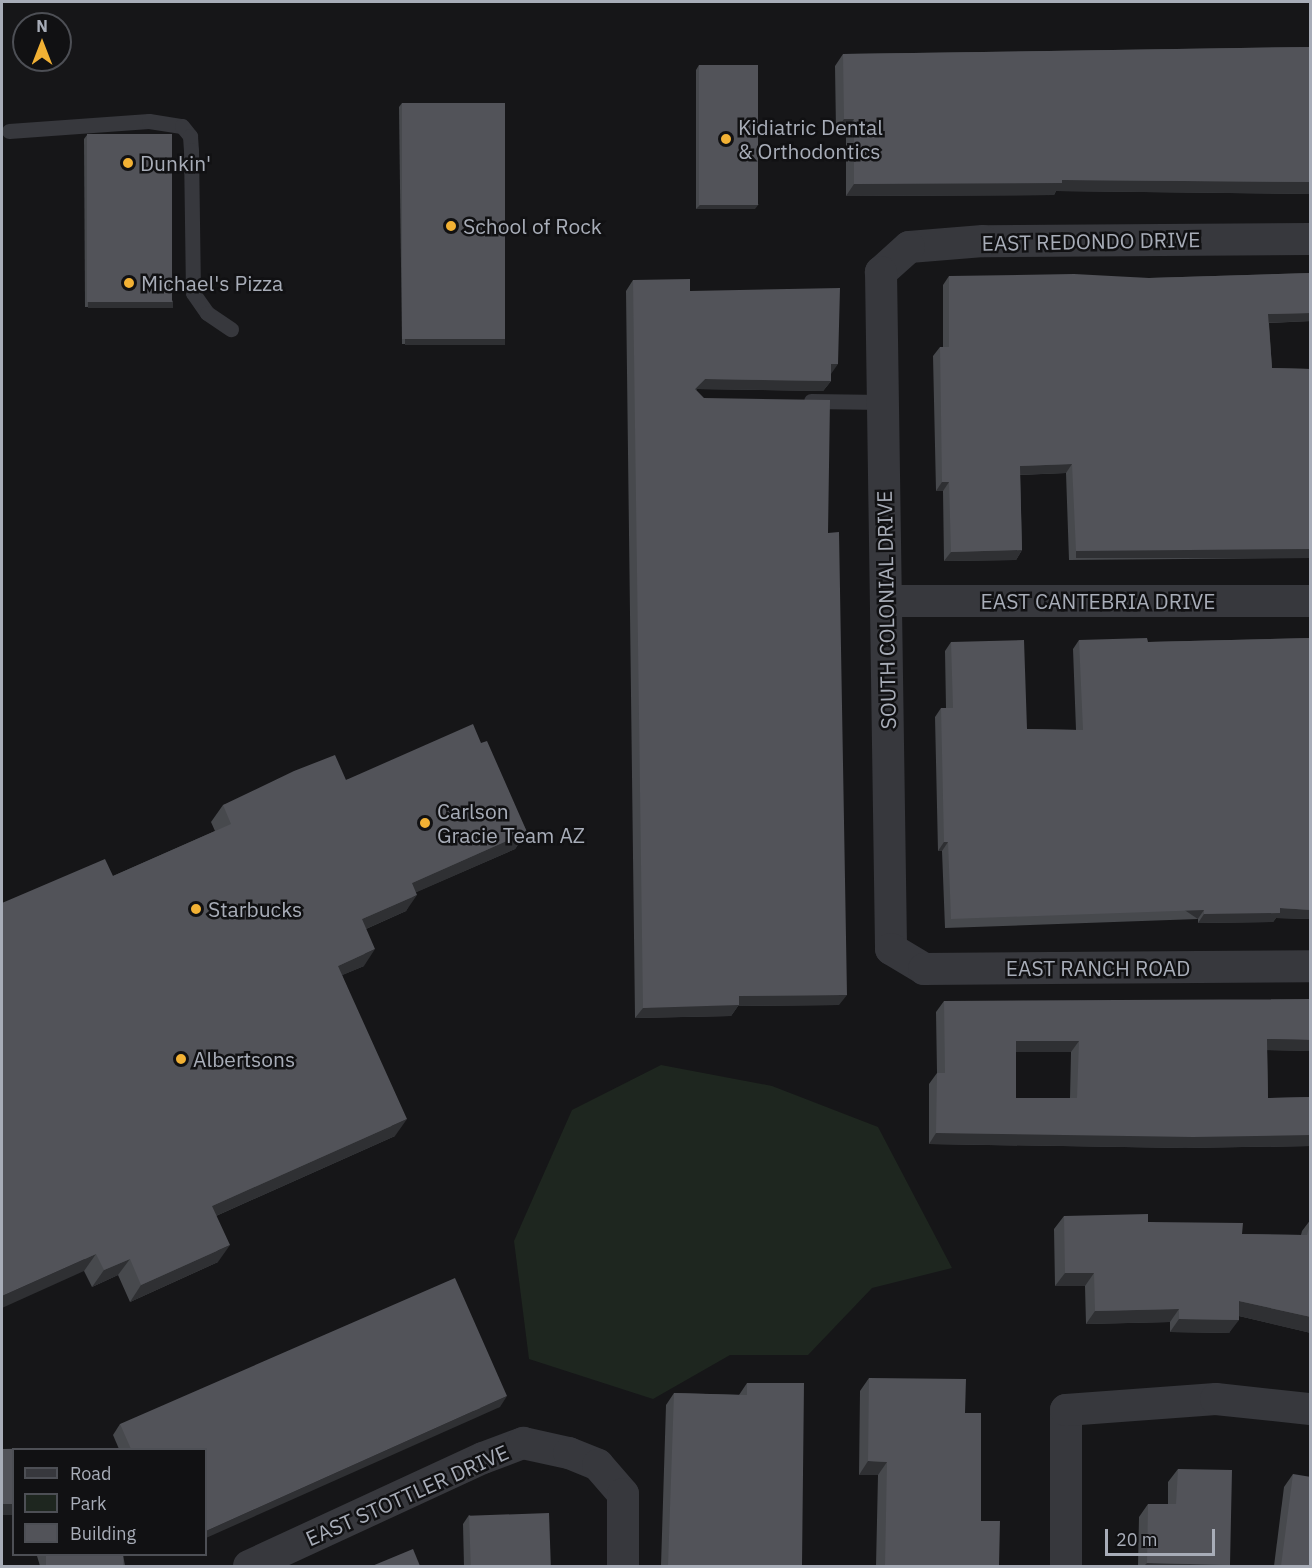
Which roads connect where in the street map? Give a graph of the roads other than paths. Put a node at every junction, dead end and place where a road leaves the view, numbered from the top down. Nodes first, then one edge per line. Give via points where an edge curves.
1 (9, 131) dead end
2 (1311, 239) edge
3 (881, 272) joint
4 (231, 329) dead end
5 (790, 401) edge
6 (883, 402) junction
7 (886, 601) junction
8 (1311, 601) edge
9 (891, 949) joint
10 (1311, 966) edge
11 (1311, 1409) edge
12 (249, 1566) edge
13 (623, 1566) edge
14 (1066, 1566) edge

1 - 4 lane via 149,121 182,126 190,136 191,150 193,293 207,313
2 - 3 street, EAST REDONDO DRIVE via 972,242 909,247
3 - 6 street, SOUTH COLONIAL DRIVE
5 - 6 lane
6 - 7 street, SOUTH COLONIAL DRIVE
7 - 8 street, EAST CANTEBRIA DRIVE
7 - 9 street, SOUTH COLONIAL DRIVE
9 - 10 street, EAST RANCH ROAD via 924,969
11 - 14 street via 1216,1400 1066,1410
12 - 13 street, EAST STOTTLER DRIVE via 523,1443 569,1453 598,1466 623,1494

